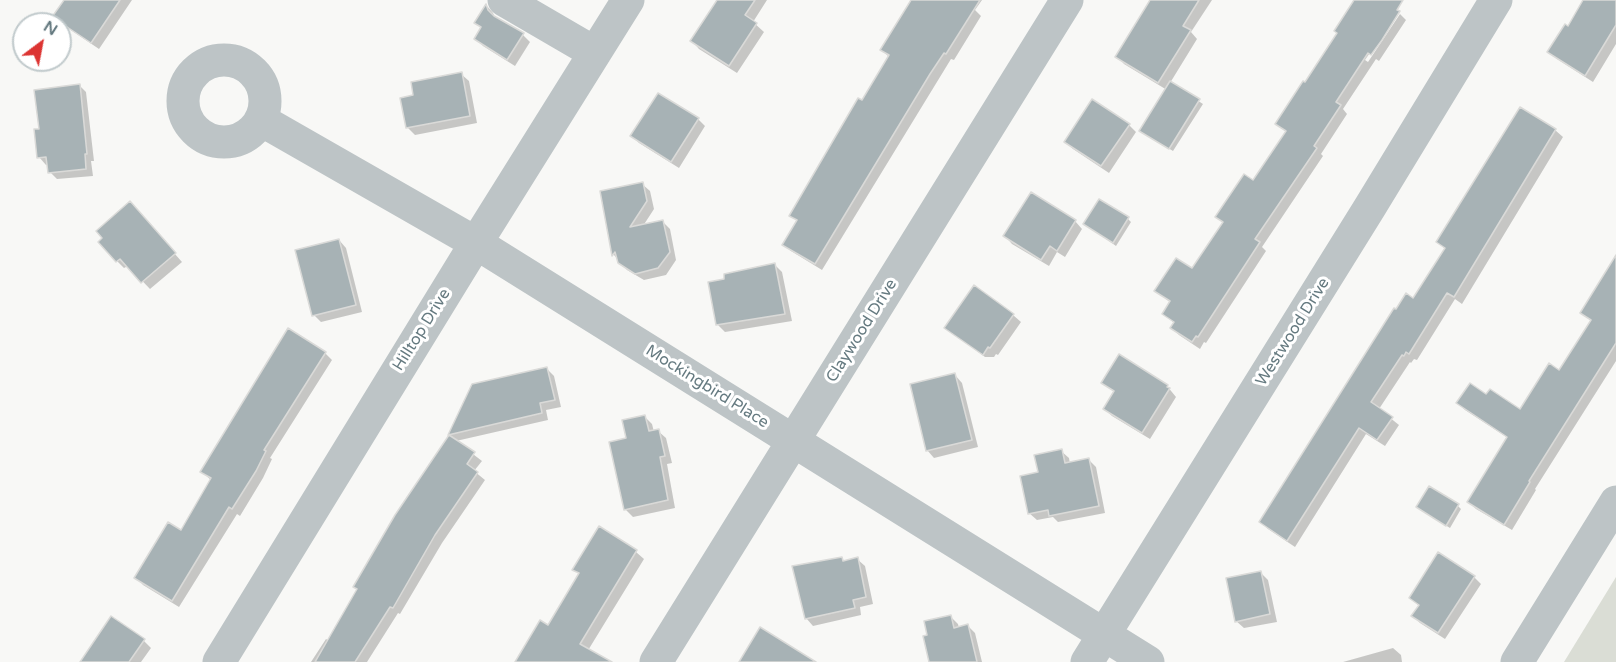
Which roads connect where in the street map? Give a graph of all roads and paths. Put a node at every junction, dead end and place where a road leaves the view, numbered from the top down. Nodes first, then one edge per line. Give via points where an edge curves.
1 (504, 0) edge
2 (628, 0) edge
3 (1067, 0) edge
4 (1496, 0) edge
5 (595, 53) junction
6 (261, 120) dead end
7 (476, 243) junction
8 (794, 441) junction
9 (1616, 502) edge
10 (1096, 648) edge
11 (219, 662) edge
12 (656, 662) edge
13 (1148, 662) edge
14 (1517, 662) edge

1 - 5 street
2 - 5 street, Hilltop Drive
3 - 8 street, Claywood Drive
4 - 10 street, Westwood Drive
5 - 7 street, Hilltop Drive
6 - 7 street, Mockingbird Place
7 - 8 street, Mockingbird Place
7 - 11 street, Hilltop Drive
8 - 10 street, Mockingbird Place
8 - 12 street, Claywood Drive
9 - 14 street
10 - 13 street, Mockingbird Place

